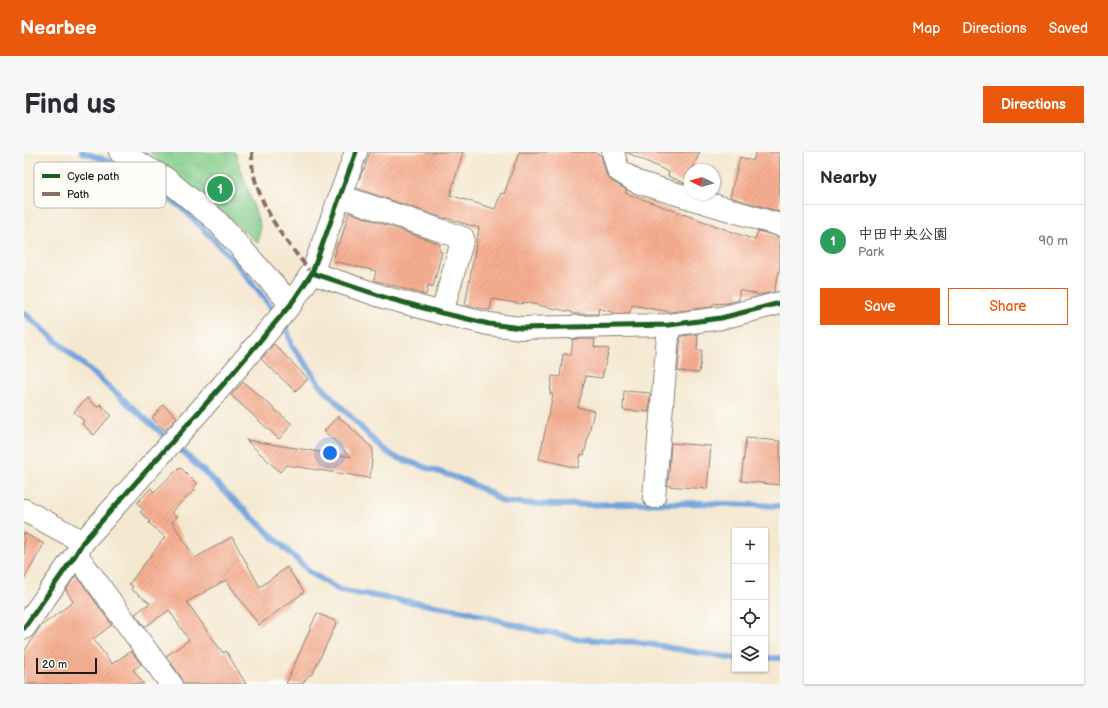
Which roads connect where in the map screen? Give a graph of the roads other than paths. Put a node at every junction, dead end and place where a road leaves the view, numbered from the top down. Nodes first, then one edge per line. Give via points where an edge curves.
1 (120, 152) edge
2 (356, 152) edge
3 (613, 152) edge
4 (137, 162) edge
5 (166, 179) edge
6 (340, 196) junction
7 (780, 225) edge
8 (312, 273) junction
9 (780, 303) edge
10 (290, 306) junction
11 (442, 313) junction
12 (669, 325) junction
13 (654, 497) dead end
14 (24, 510) edge
15 (79, 548) junction
16 (24, 628) edge
17 (172, 684) edge

1 - 4 street
2 - 6 street
3 - 7 street via 618,170 637,182
5 - 10 street via 216,220
6 - 8 street
6 - 11 street via 463,238
8 - 10 street
8 - 11 street
9 - 12 street via 721,318
10 - 15 street
11 - 12 street via 489,324 521,328
12 - 13 street
14 - 15 street
15 - 16 street
15 - 17 street

